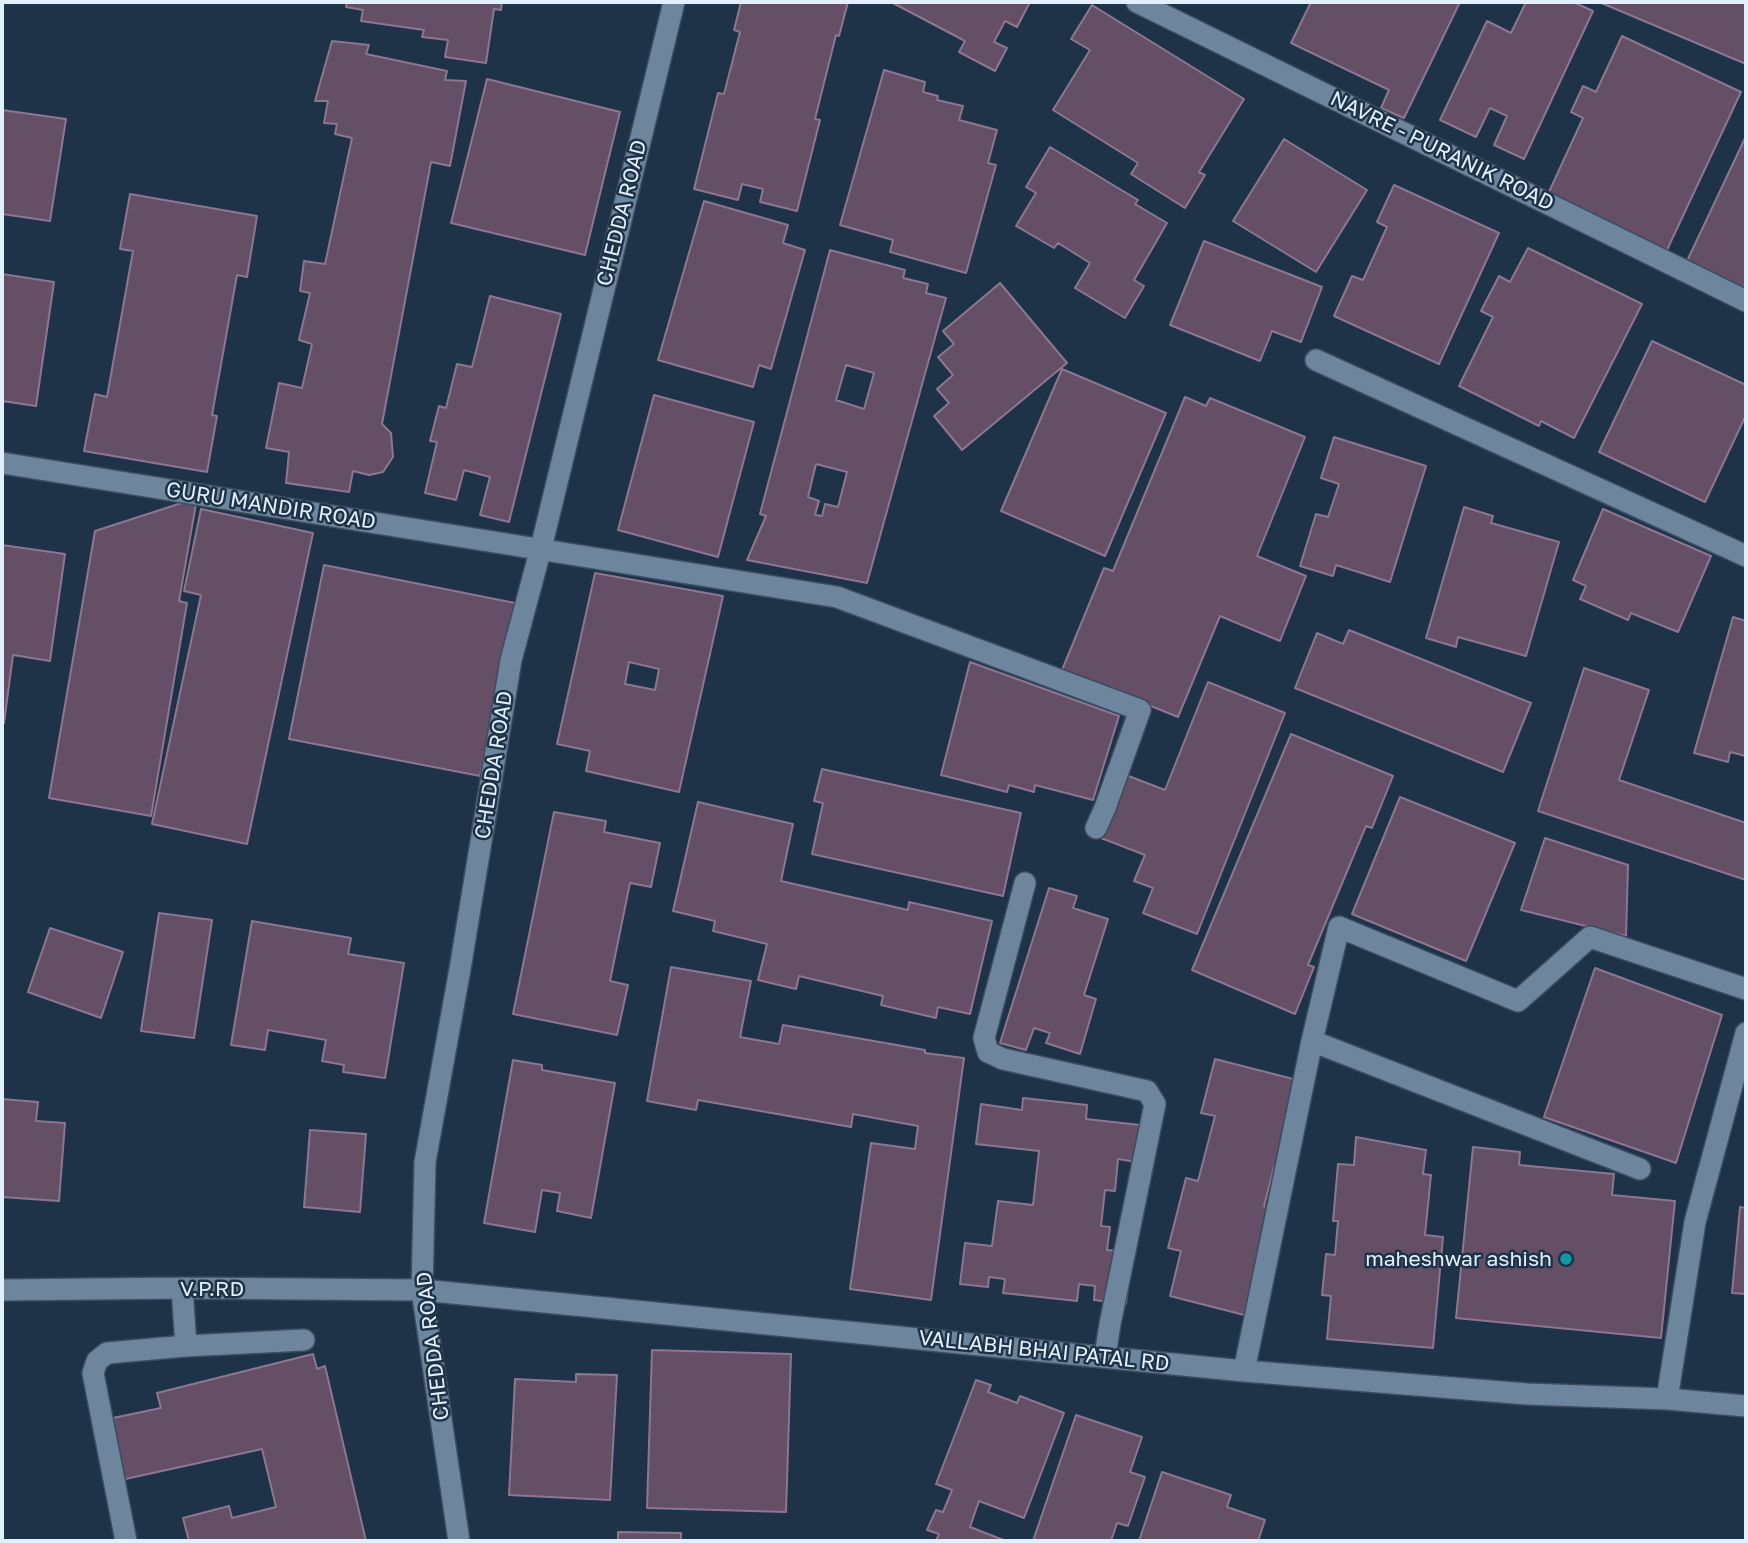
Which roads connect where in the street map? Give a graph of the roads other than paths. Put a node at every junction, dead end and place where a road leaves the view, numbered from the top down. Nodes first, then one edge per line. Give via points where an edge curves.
1 (674, 2) edge
2 (1138, 2) edge
3 (1746, 301) edge
4 (1316, 360) dead end
5 (2, 463) edge
6 (541, 548) junction
7 (1746, 556) edge
8 (1096, 828) dead end
9 (1025, 883) dead end
10 (1746, 989) edge
11 (1746, 1032) edge
12 (1312, 1041) junction
13 (1640, 1169) dead end
14 (182, 1288) junction
15 (2, 1290) edge
16 (422, 1290) junction
17 (304, 1340) dead end
18 (186, 1346) junction
19 (1105, 1356) junction
20 (1244, 1371) junction
21 (1667, 1399) junction
22 (1746, 1406) edge
23 (125, 1541) edge
24 (459, 1541) edge

1 - 6 street, CHEDDA ROAD
2 - 3 street, NAVRE - PURANIK ROAD
4 - 7 street
5 - 6 street, GURU MANDIR ROAD
6 - 8 street, GURU MANDIR ROAD via 837,597 1140,710
6 - 16 street, CHEDDA ROAD via 511,660 425,1162
9 - 19 street via 984,1038 988,1052 1147,1091 1155,1104
10 - 12 street via 1590,937 1518,1001 1339,927
11 - 21 street via 1695,1222
12 - 13 street
12 - 20 street
14 - 15 street, V.P.RD
14 - 16 street, V.P.RD
14 - 18 street
16 - 19 street, VALLABH BHAI PATAL RD
16 - 24 street, CHEDDA ROAD
17 - 18 street
18 - 23 street via 107,1353 97,1361 93,1373
19 - 20 street, VALLABH BHAI PATAL RD
20 - 21 street, VALLABH BHAI PATAL RD via 1527,1394
21 - 22 street

